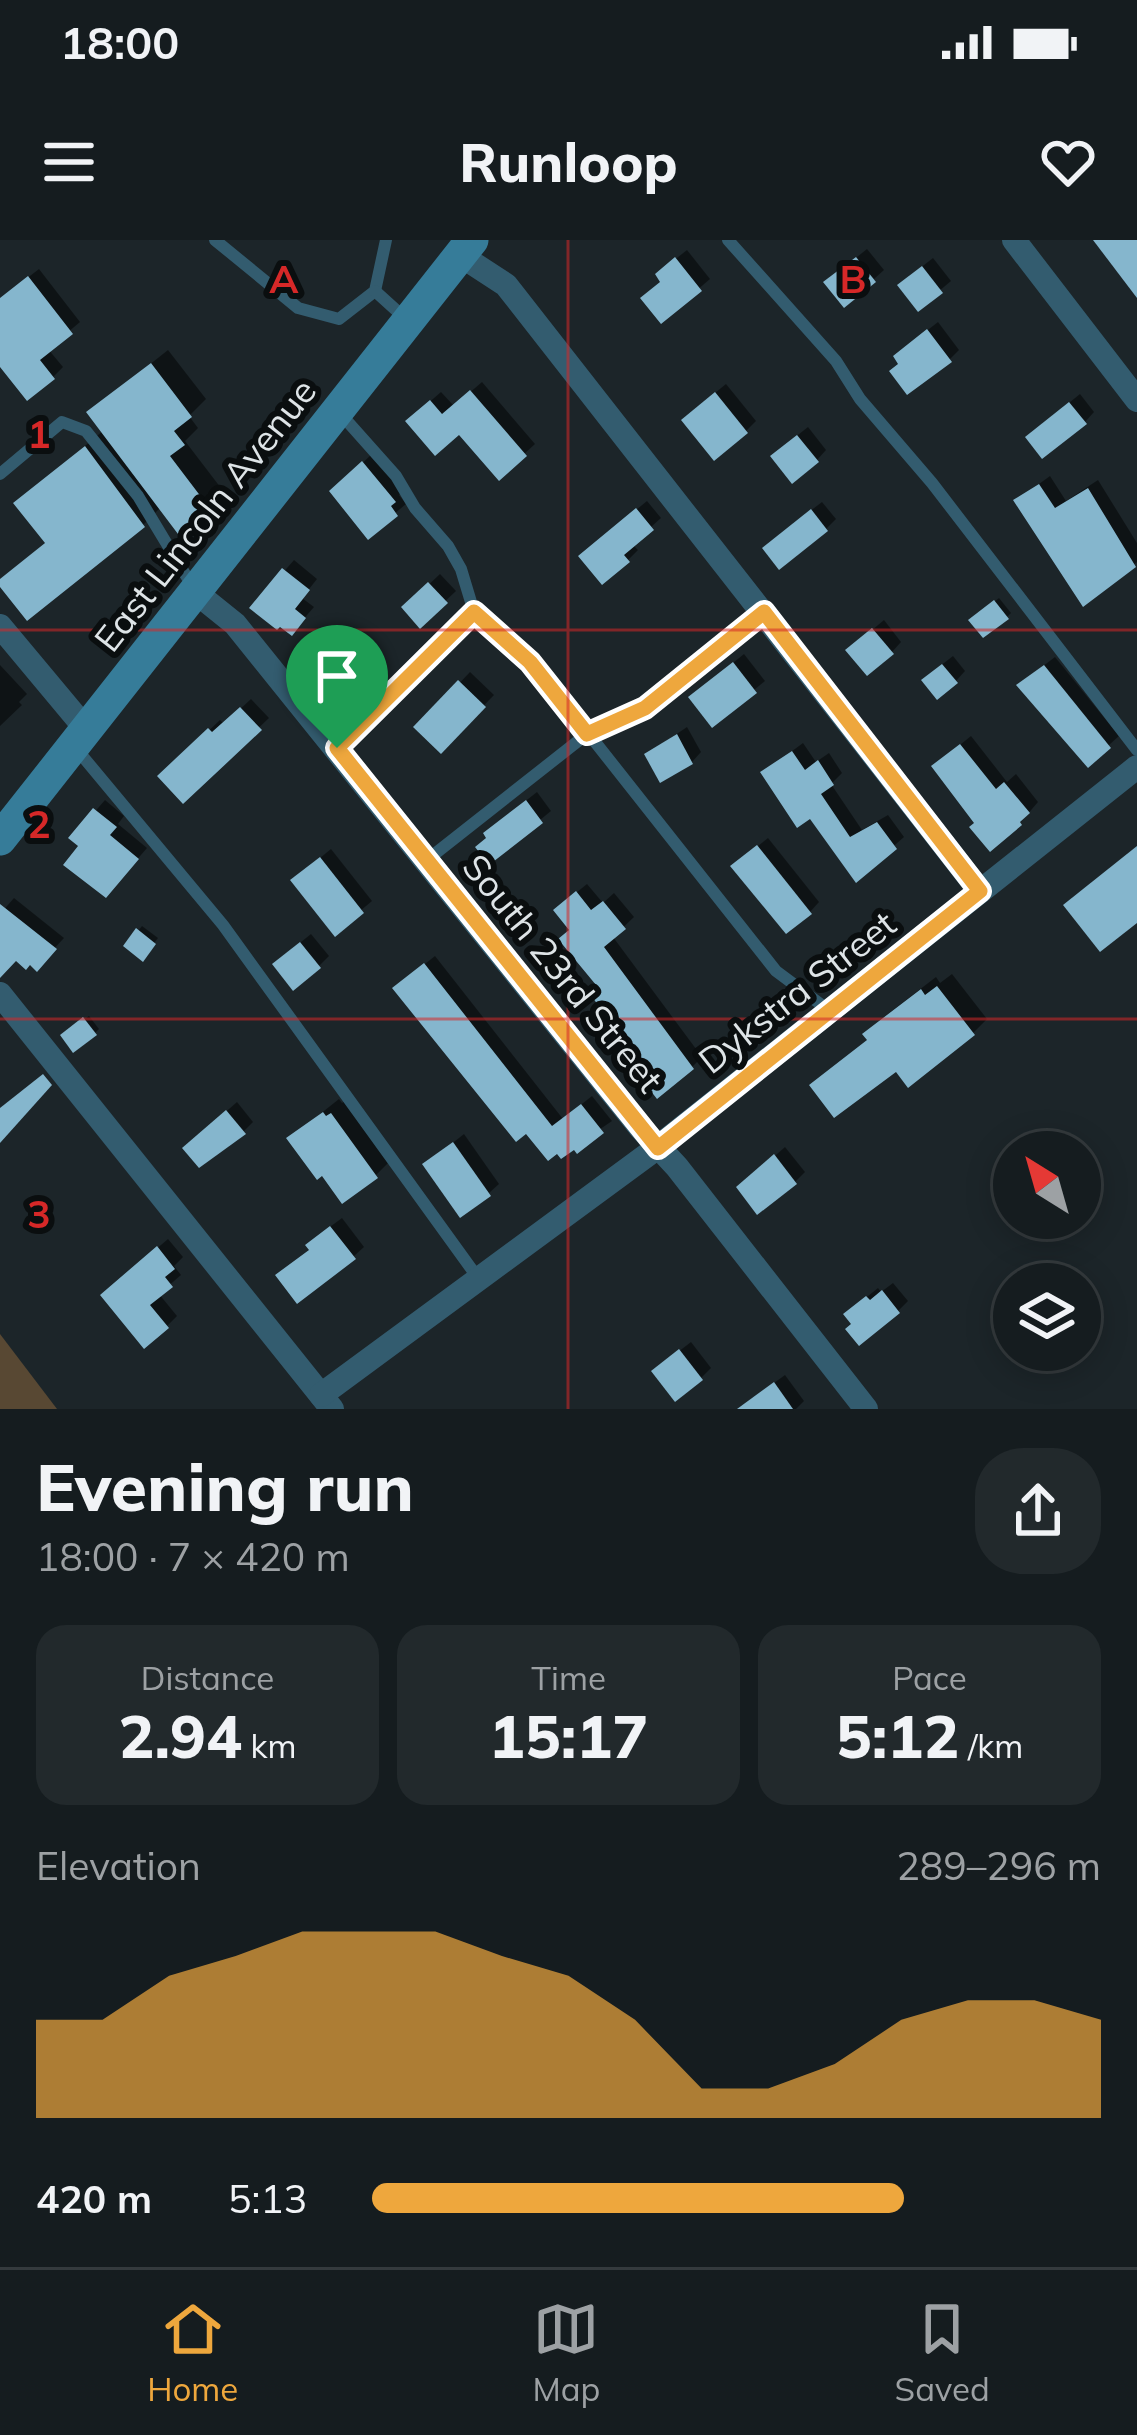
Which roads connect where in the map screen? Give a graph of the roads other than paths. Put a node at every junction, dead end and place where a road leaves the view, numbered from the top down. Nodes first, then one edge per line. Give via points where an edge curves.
1 (215, 240) edge
2 (386, 240) edge
3 (728, 240) edge
4 (1014, 240) edge
5 (466, 247) edge
6 (375, 291) junction
7 (408, 321) junction
8 (1137, 400) edge
9 (337, 410) junction
10 (0, 474) edge
11 (194, 590) junction
12 (474, 612) junction
13 (764, 612) junction
14 (0, 626) edge
15 (587, 734) junction
16 (80, 737) junction
17 (337, 748) junction
18 (1137, 750) edge
19 (1137, 767) edge
20 (0, 839) edge
21 (427, 860) junction
22 (980, 891) junction
23 (0, 994) edge
24 (832, 1013) junction
25 (658, 1148) junction
26 (478, 1279) junction
27 (327, 1402) edge
28 (866, 1409) edge

1 - 6 lane via 298,308 339,319
2 - 6 lane
3 - 18 lane via 836,361
4 - 8 street
5 - 7 main road, East Lincoln Avenue
5 - 13 street via 506,285
6 - 7 lane
7 - 9 main road, East Lincoln Avenue
9 - 11 main road, East Lincoln Avenue
9 - 12 lane via 448,546
10 - 11 lane via 62,422 86,431
11 - 16 main road, East Lincoln Avenue
11 - 17 street, South 23rd Street via 235,624
12 - 15 lane via 530,662
12 - 17 lane
13 - 15 lane via 645,708
13 - 22 street
14 - 16 street
15 - 21 lane
15 - 24 lane via 776,971
16 - 20 main road, East Lincoln Avenue
16 - 26 lane
17 - 21 street, South 23rd Street
19 - 22 street, Dykstra Street
21 - 25 street, South 23rd Street
22 - 24 street, Dykstra Street
23 - 27 street
24 - 25 street, Dykstra Street
25 - 26 street, Dykstra Street
25 - 28 street, South 23rd Street
26 - 27 street, Dykstra Street

